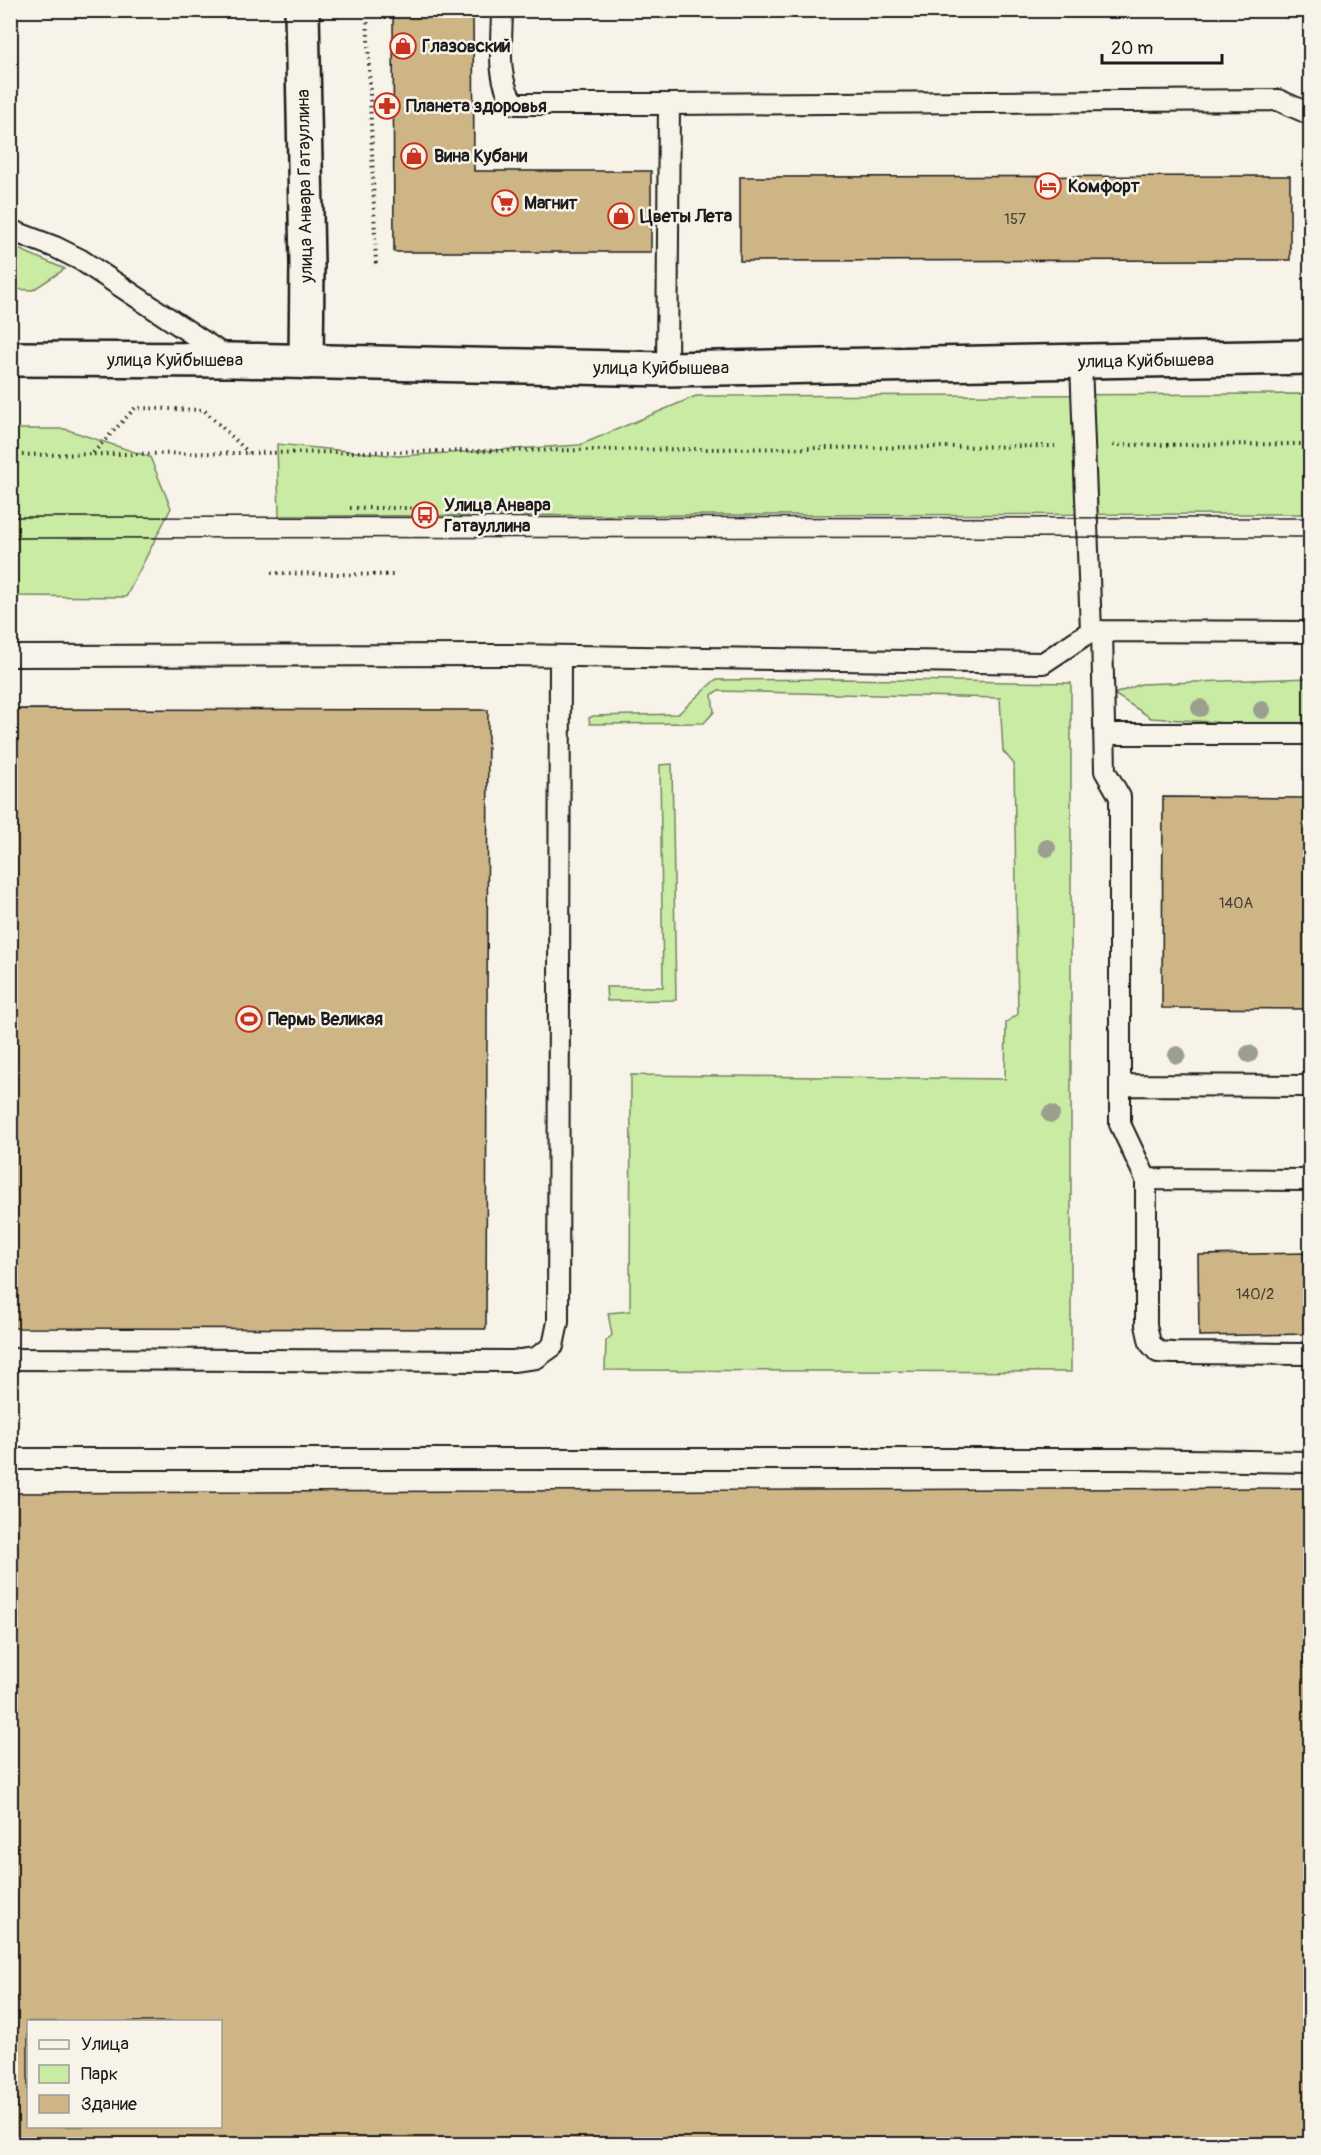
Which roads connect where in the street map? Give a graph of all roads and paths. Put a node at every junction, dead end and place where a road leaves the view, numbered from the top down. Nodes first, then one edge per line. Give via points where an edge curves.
1 (302, 10) edge
2 (367, 10) edge
3 (502, 10) edge
4 (669, 104) junction
5 (1311, 114) edge
6 (10, 230) edge
7 (376, 265) dead end
8 (1311, 357) edge
9 (10, 359) edge
10 (232, 360) junction
11 (306, 362) junction
12 (1081, 363) junction
13 (667, 369) junction
14 (1311, 444) edge
15 (1086, 446) junction
16 (249, 453) junction
17 (10, 454) edge
18 (93, 454) junction
19 (350, 508) dead end
20 (437, 508) dead end
21 (271, 573) dead end
22 (394, 575) dead end
23 (1097, 631) junction
24 (1311, 632) edge
25 (10, 656) edge
26 (560, 656) junction
27 (1105, 734) junction
28 (1311, 734) edge
29 (1120, 1085) junction
30 (1311, 1086) edge
31 (1146, 1179) junction
32 (1311, 1180) edge
33 (1311, 1354) edge
34 (10, 1359) edge
35 (10, 1459) edge
36 (1311, 1462) edge

1 - 11 main road, улица Анвара Гатауллина
2 - 7 path
3 - 4 lane via 503,72 507,94 515,104
4 - 5 lane via 1278,100
4 - 13 lane
6 - 10 lane via 81,260
8 - 12 main road, улица Куйбышева
9 - 10 main road, улица Куйбышева
10 - 11 main road, улица Куйбышева
11 - 13 main road, улица Куйбышева
12 - 13 main road, улица Куйбышева
12 - 15 lane
14 - 15 path
15 - 16 path
15 - 23 lane
16 - 18 path
16 - 18 path via 204,410 135,408
17 - 18 path
19 - 20 path
21 - 22 path
23 - 24 lane
23 - 26 lane via 1043,663
23 - 27 lane
25 - 26 lane
26 - 34 lane via 558,1322 553,1346 536,1358 513,1361
27 - 28 lane
27 - 29 lane via 1105,771 1120,797
29 - 30 lane
29 - 31 lane via 1120,1124
31 - 32 lane
31 - 33 lane via 1146,1325 1150,1343 1158,1352
35 - 36 lane

